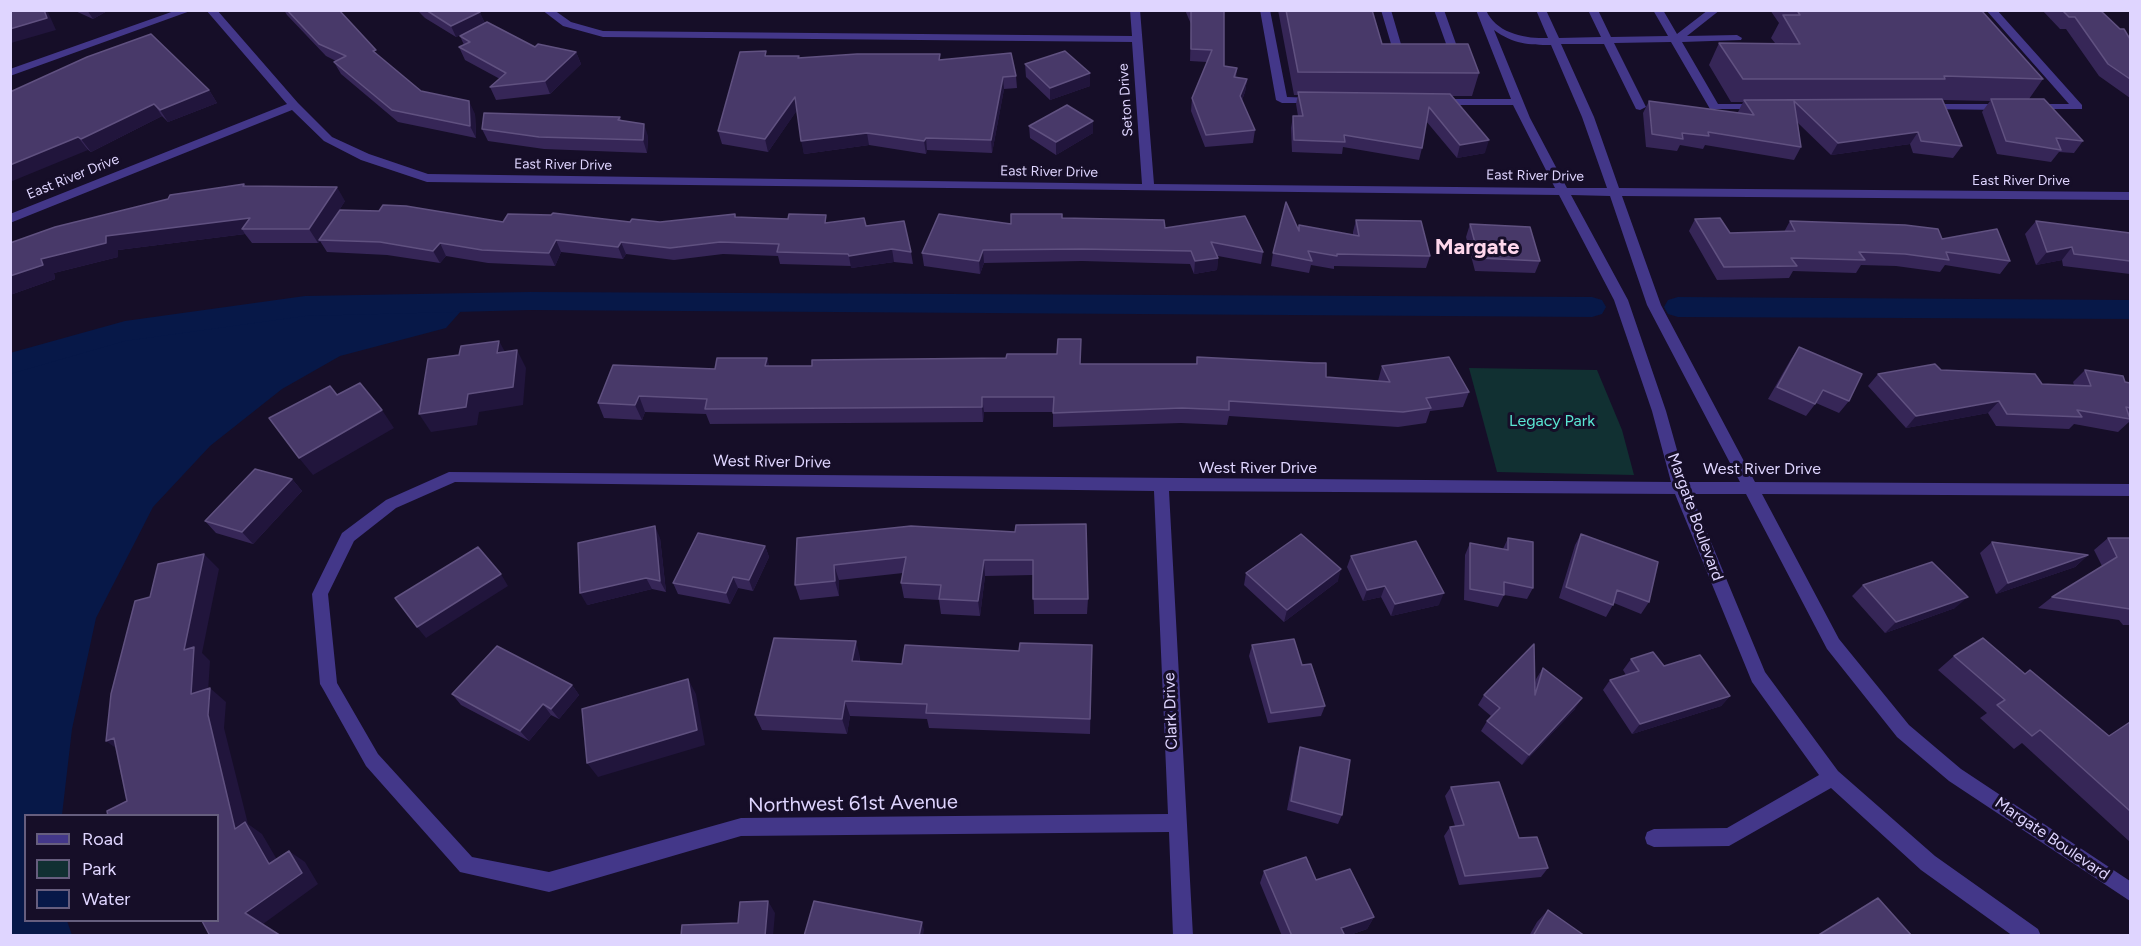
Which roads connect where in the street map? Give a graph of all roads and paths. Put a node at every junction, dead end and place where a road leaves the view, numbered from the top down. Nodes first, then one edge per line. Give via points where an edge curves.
1 (188, 10) edge
2 (212, 10) edge
3 (547, 10) edge
4 (1135, 10) edge
5 (1265, 10) edge
6 (1386, 10) edge
7 (1439, 10) edge
8 (1541, 10) edge
9 (1593, 10) edge
10 (1658, 10) edge
11 (1715, 10) edge
12 (1991, 10) edge
13 (1482, 14) edge
14 (1737, 38) dead end
15 (1137, 39) junction
16 (1608, 39) junction
17 (1675, 40) junction
18 (1555, 41) junction
19 (10, 73) edge
20 (1327, 101) edge
21 (1430, 102) edge
22 (1518, 102) junction
23 (294, 105) junction
24 (1640, 107) dead end
25 (1773, 107) edge
26 (1913, 107) edge
27 (1148, 188) junction
28 (1563, 191) junction
29 (1614, 192) junction
30 (2130, 196) edge
31 (10, 219) edge
32 (1161, 485) junction
33 (1680, 486) junction
34 (1749, 486) junction
35 (2130, 490) edge
36 (1832, 777) junction
37 (1176, 823) junction
38 (1654, 838) dead end
39 (467, 865) joint
40 (2130, 892) edge
41 (1183, 936) edge
42 (2031, 936) edge

1 - 19 street
2 - 23 street
3 - 15 street via 567,24 603,34
4 - 15 street, Seton Drive
5 - 20 street via 1282,100
6 - 7 street via 1400,54 1455,55
8 - 18 street, Margate Boulevard
9 - 16 street
10 - 17 street
11 - 17 street
12 - 26 street via 2078,107
13 - 18 street via 1516,39
13 - 22 street, Margate Boulevard
14 - 17 street
15 - 27 street, Seton Drive
16 - 17 street
16 - 18 street
16 - 24 street
17 - 25 street via 1714,107
18 - 29 street, Margate Boulevard via 1588,117
21 - 22 street
22 - 28 street, Margate Boulevard
23 - 27 street, East River Drive via 328,139 365,157 427,178
23 - 31 street, East River Drive
27 - 28 street, East River Drive
28 - 29 street, East River Drive
28 - 33 street, Margate Boulevard via 1621,300
29 - 30 street, East River Drive
29 - 34 street, Margate Boulevard via 1654,305
32 - 33 street, West River Drive
32 - 37 street, Clark Drive
32 - 39 street, West River Drive via 454,476 391,504 348,537 320,594 330,684 372,760
33 - 34 street, West River Drive
33 - 36 street, Margate Boulevard via 1758,677
34 - 35 street, West River Drive
34 - 40 street, Margate Boulevard via 1833,644 1903,731 1955,775
36 - 38 street via 1728,837
36 - 42 street, Margate Boulevard via 1928,863
37 - 39 street, Northwest 61st Avenue via 741,827 549,882
37 - 41 street, Clark Drive

